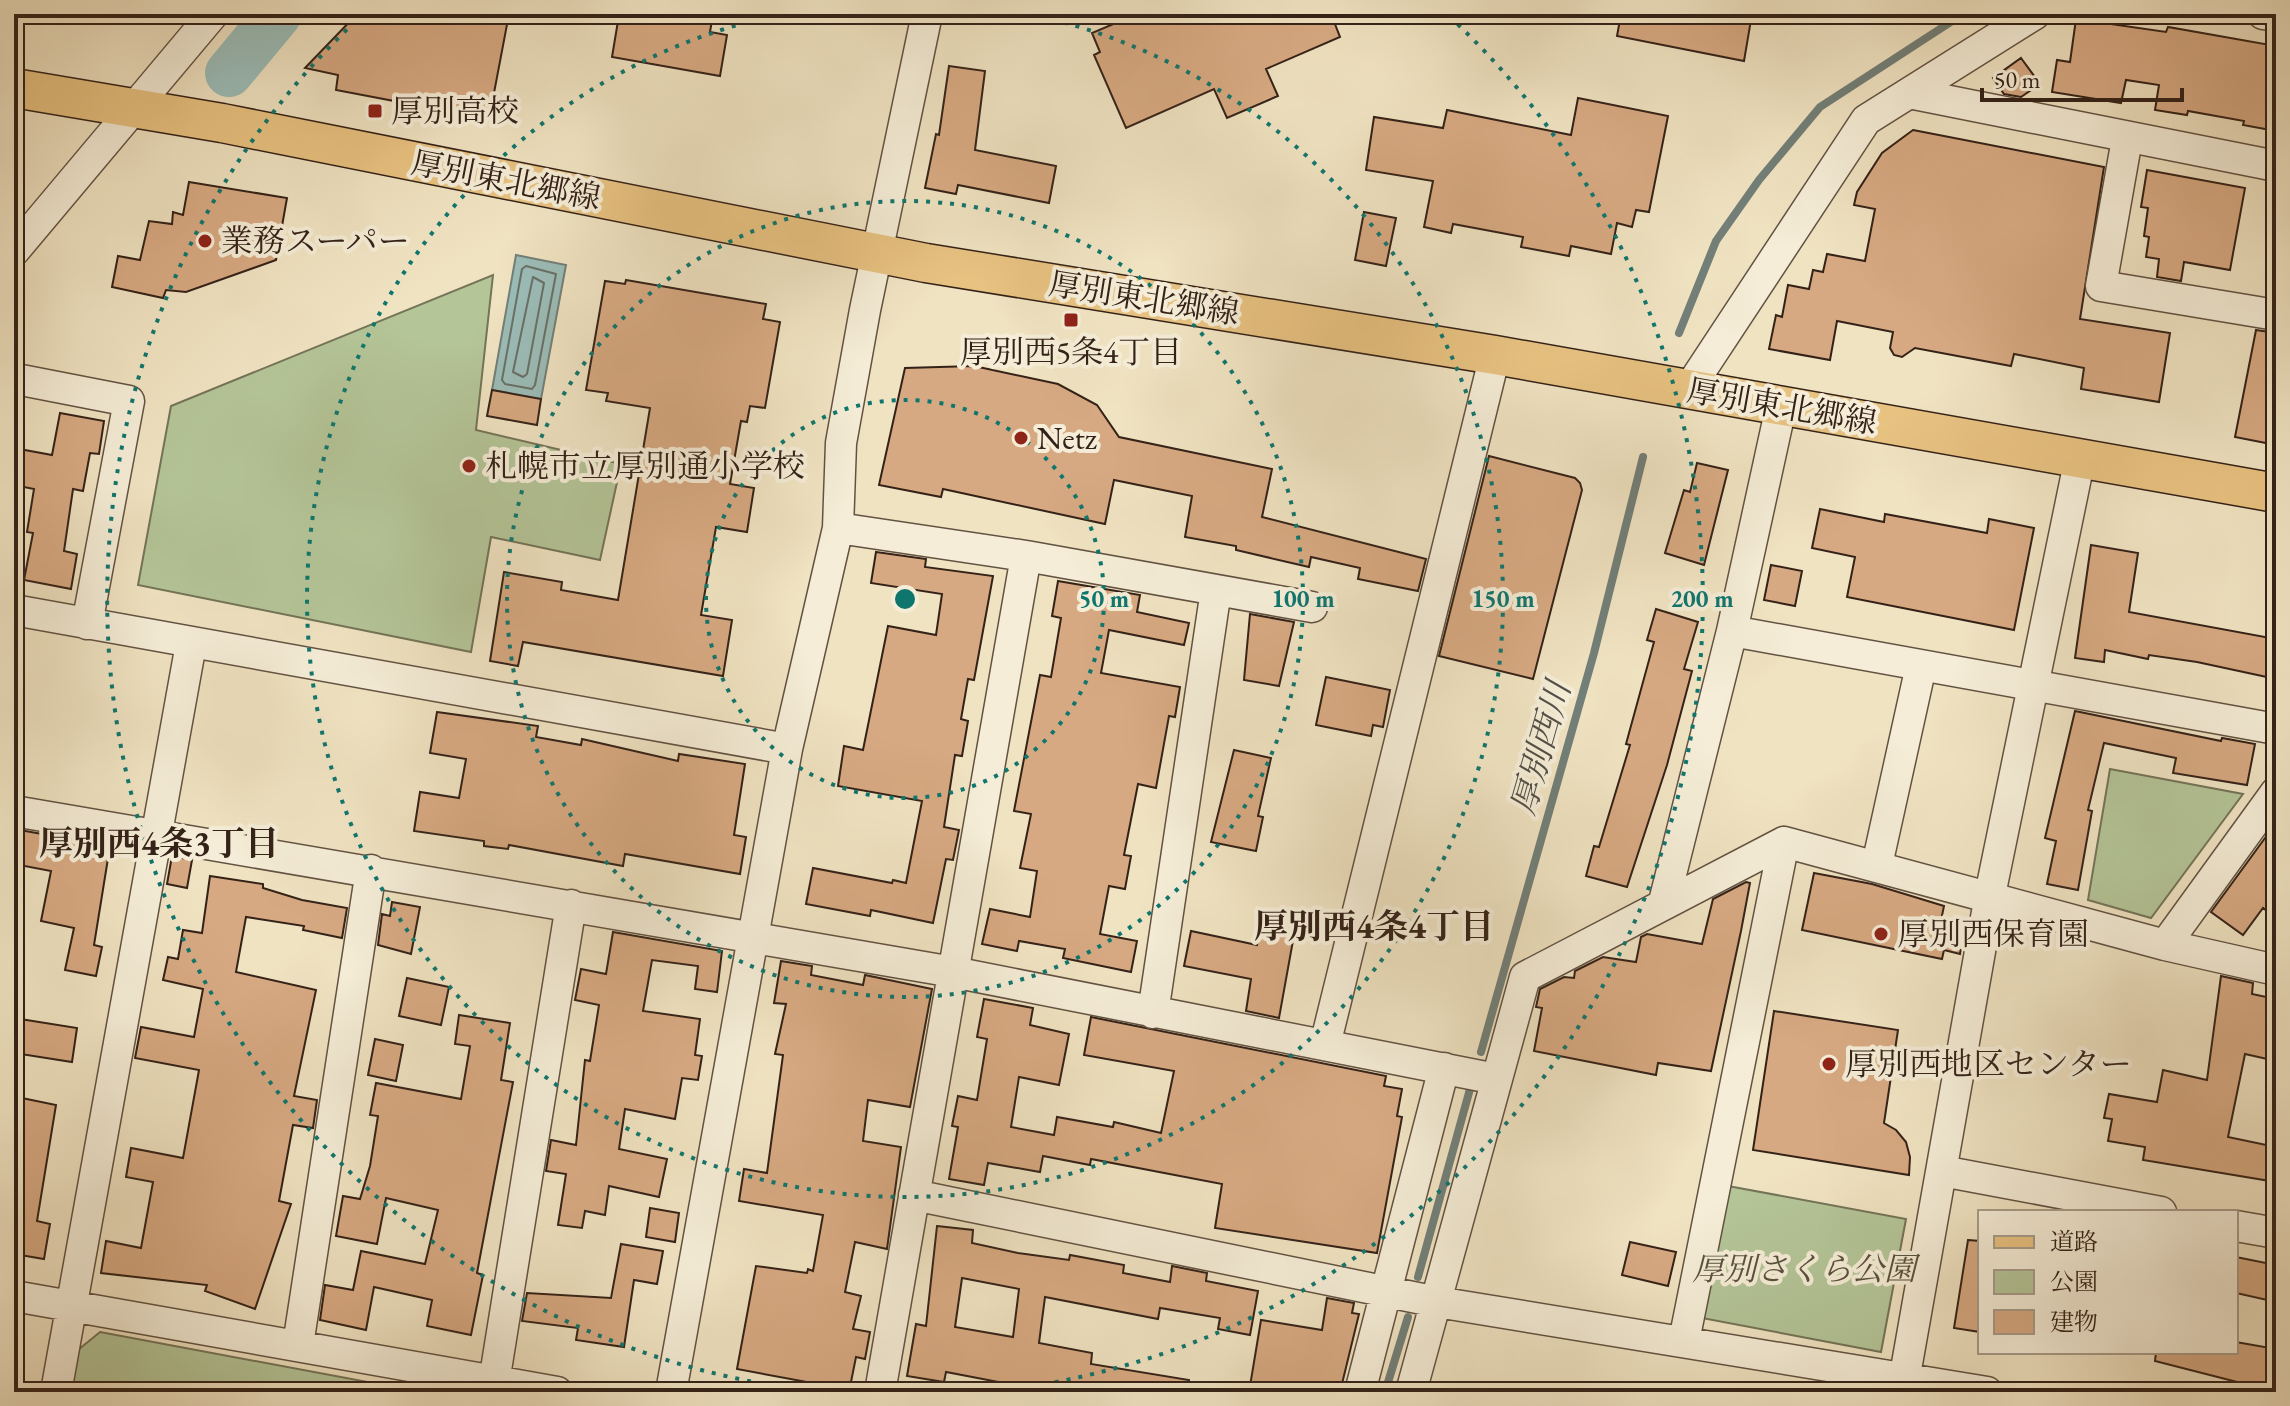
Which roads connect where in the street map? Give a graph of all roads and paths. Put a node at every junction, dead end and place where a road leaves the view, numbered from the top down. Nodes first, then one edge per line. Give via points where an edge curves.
1 (213, 14) edge
2 (927, 14) edge
3 (2035, 14) edge
4 (2263, 14) edge
5 (2276, 16) edge
6 (14, 88) edge
7 (1909, 93) junction
8 (131, 109) junction
9 (2127, 139) junction
10 (2276, 166) edge
11 (14, 251) edge
12 (877, 253) junction
13 (2276, 315) edge
14 (1495, 355) junction
15 (14, 382) edge
16 (1688, 390) junction
17 (1781, 407) junction
18 (2080, 458) junction
19 (2276, 493) edge
20 (838, 528) junction
21 (1026, 556) junction
22 (1216, 590) junction
23 (1312, 607) dead end
24 (14, 610) edge
25 (87, 624) junction
26 (1732, 631) junction
27 (191, 644) junction
28 (1921, 666) junction
29 (2034, 683) junction
30 (2276, 729) edge
31 (787, 749) junction
32 (2276, 792) edge
33 (14, 811) edge
34 (154, 834) junction
35 (1784, 842) junction
36 (1877, 865) junction
37 (371, 870) junction
38 (1990, 895) junction
39 (1664, 902) junction
40 (571, 905) junction
41 (753, 937) junction
42 (2165, 945) junction
43 (2276, 970) edge
44 (953, 972) junction
45 (1153, 1013) junction
46 (1325, 1045) junction
47 (1444, 1068) junction
48 (1496, 1079) junction
49 (1942, 1171) junction
50 (914, 1195) junction
51 (2150, 1210) edge
52 (2238, 1226) edge
53 (2276, 1233) edge
54 (1387, 1291) junction
55 (14, 1296) edge
56 (1437, 1302) junction
57 (72, 1306) junction
58 (1684, 1341) junction
59 (298, 1345) junction
60 (494, 1382) junction
61 (1903, 1384) edge
62 (56, 1392) edge
63 (557, 1392) edge
64 (671, 1392) edge
65 (880, 1392) edge
66 (1360, 1392) edge
67 (1411, 1392) edge
68 (1987, 1392) edge

1 - 8 street
2 - 12 street
3 - 7 street
4 - 5 street
6 - 8 main road, 厚別東北郷線
7 - 9 street
7 - 16 street via 1866,120
8 - 11 street
8 - 12 main road, 厚別東北郷線
9 - 10 street
9 - 13 street via 2101,286
12 - 14 main road, 厚別東北郷線
12 - 20 street via 841,443
14 - 16 main road, 厚別東北郷線
14 - 46 street
15 - 25 street via 129,401
16 - 17 main road, 厚別東北郷線
17 - 18 main road, 厚別東北郷線
17 - 26 street
18 - 19 main road, 厚別東北郷線
18 - 29 street
20 - 21 street
20 - 31 street
21 - 22 street
21 - 44 street
22 - 23 street
22 - 45 street
24 - 25 street
25 - 27 street
26 - 28 street
26 - 39 street
27 - 31 street
27 - 34 street
28 - 29 street
28 - 36 street
29 - 30 street
29 - 38 street
31 - 41 street
32 - 42 street
33 - 34 street
34 - 37 street
34 - 57 street
35 - 36 street
35 - 39 street
35 - 58 street
36 - 38 street
37 - 40 street
37 - 59 street
38 - 42 street
38 - 49 street
39 - 48 street via 1525,977
40 - 41 street
40 - 60 street
41 - 44 street
41 - 64 street
42 - 43 street
44 - 45 street
44 - 50 street
45 - 46 street
46 - 47 street
47 - 48 street
47 - 54 street
48 - 56 street
49 - 51 street
49 - 61 street
50 - 54 street
50 - 65 street
52 - 53 street
54 - 56 street
54 - 66 street
55 - 57 street
56 - 58 street
56 - 67 street
57 - 59 street
57 - 62 street
58 - 61 street
59 - 60 street
60 - 63 street
61 - 68 street

